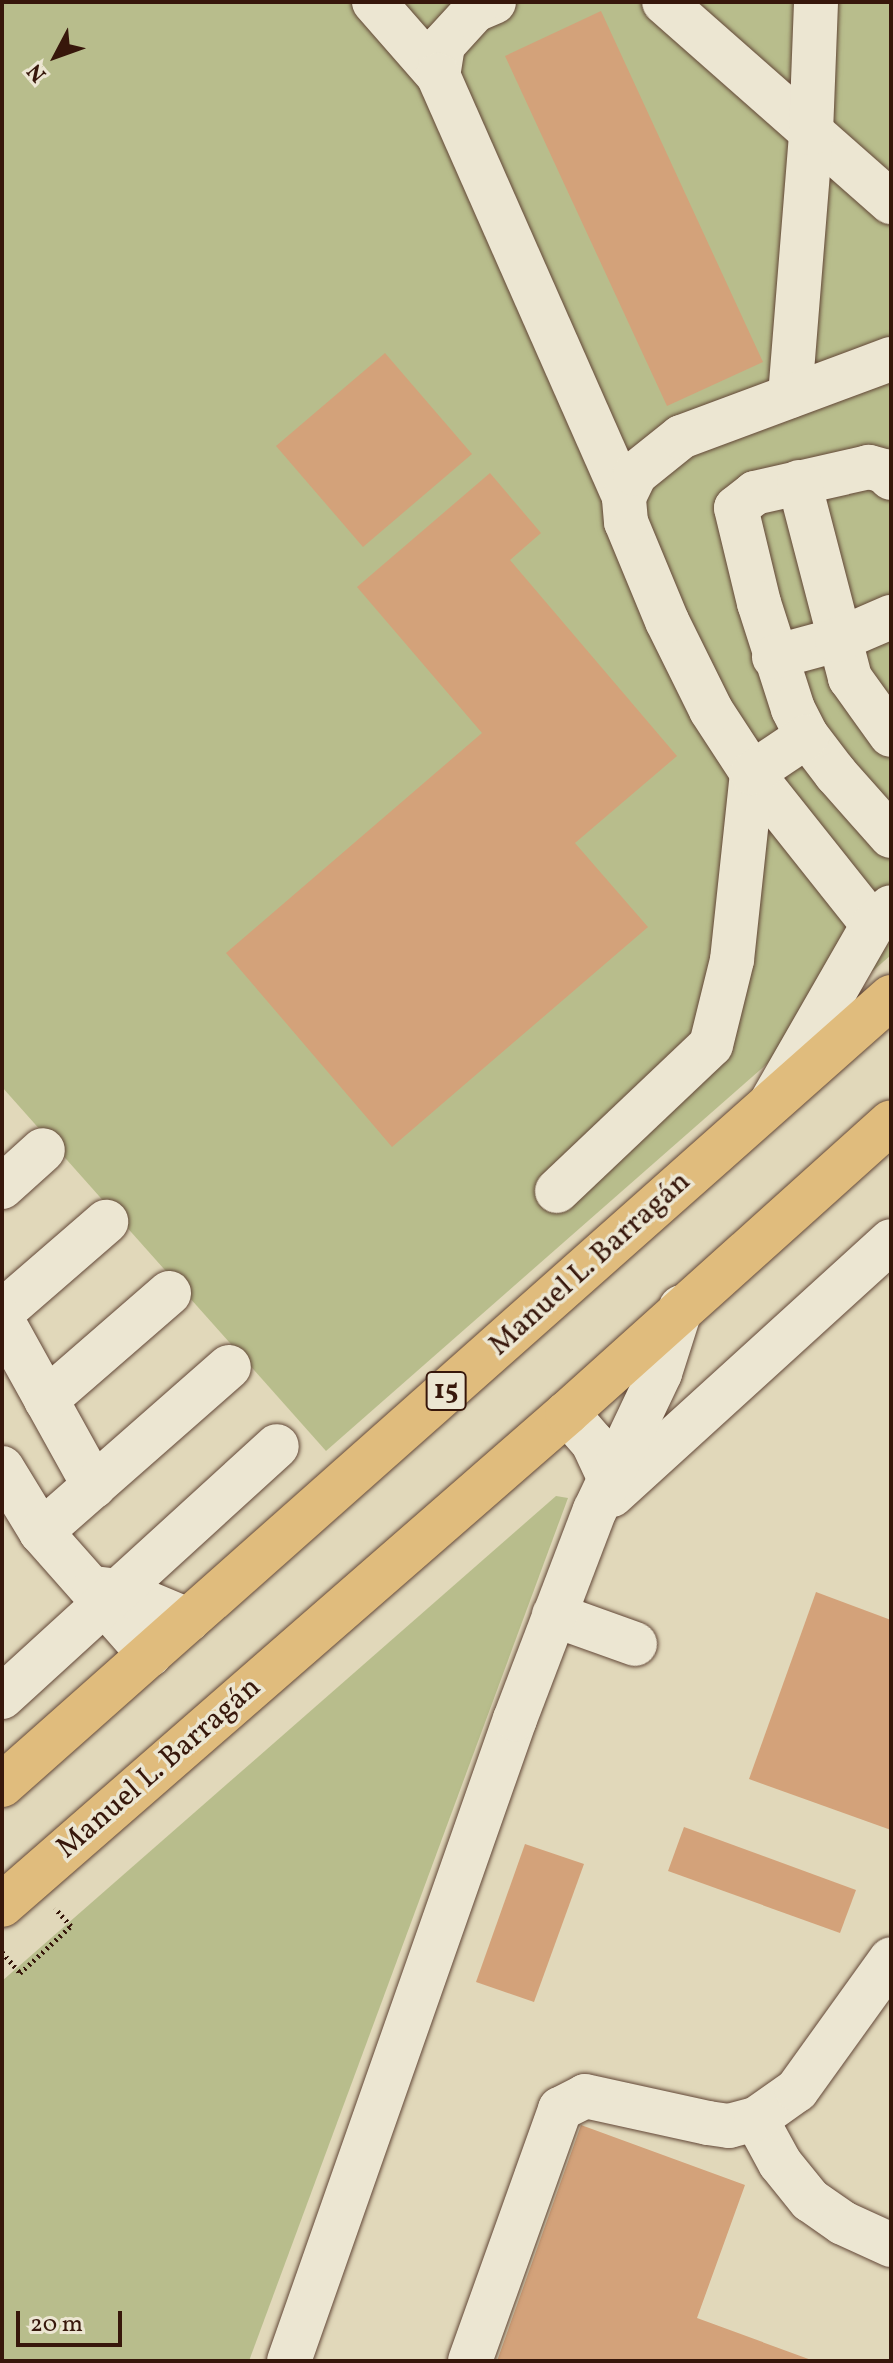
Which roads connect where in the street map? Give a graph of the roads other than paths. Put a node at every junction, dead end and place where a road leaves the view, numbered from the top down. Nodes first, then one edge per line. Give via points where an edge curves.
1 (374, 2) edge
2 (664, 2) edge
3 (816, 2) edge
4 (472, 5) edge
5 (438, 75) junction
6 (811, 133) junction
7 (891, 202) edge
8 (891, 359) edge
9 (790, 396) junction
10 (891, 478) edge
11 (799, 482) junction
12 (624, 497) junction
13 (891, 617) edge
14 (837, 640) junction
15 (774, 657) junction
16 (891, 735) edge
17 (807, 736) junction
18 (752, 773) junction
19 (891, 836) edge
20 (882, 916) edge
21 (891, 997) edge
22 (771, 1103) junction
23 (891, 1122) edge
24 (43, 1150) dead end
25 (2, 1187) edge
26 (557, 1191) dead end
27 (106, 1222) dead end
28 (891, 1241) edge
29 (169, 1293) dead end
30 (681, 1307) junction
31 (2, 1312) edge
32 (2, 1320) edge
33 (229, 1367) dead end
34 (46, 1400) junction
35 (567, 1413) junction
36 (277, 1446) dead end
37 (2, 1468) edge
38 (94, 1486) junction
39 (602, 1494) junction
40 (41, 1532) junction
41 (106, 1594) junction
42 (554, 1615) junction
43 (188, 1620) junction
44 (635, 1644) dead end
45 (150, 1655) junction
46 (2, 1697) edge
47 (2, 1785) edge
48 (16, 1892) edge
49 (891, 1959) edge
50 (756, 2119) junction
51 (891, 2245) edge
52 (289, 2361) edge
53 (470, 2361) edge

1 - 5 lane
2 - 6 lane
3 - 6 lane
4 - 5 lane via 443,45
5 - 12 lane
6 - 7 lane
6 - 9 lane
8 - 9 lane
9 - 12 lane via 681,437 635,474
10 - 11 lane via 869,467
11 - 14 lane
11 - 15 lane via 755,493 736,508
12 - 18 lane via 626,522 667,621 711,710
13 - 14 lane
14 - 15 lane
14 - 16 lane via 850,678
15 - 17 lane
17 - 18 lane
17 - 19 lane
18 - 20 lane
18 - 26 lane via 732,960 711,1045
20 - 22 lane
21 - 22 highway, Manuel L. Barragán / 15
22 - 43 highway, Manuel L. Barragán / 15
23 - 30 highway, Manuel L. Barragán
24 - 25 lane
27 - 31 lane
28 - 39 lane
29 - 34 lane
30 - 35 highway, Manuel L. Barragán
30 - 39 lane via 660,1373
32 - 34 lane
33 - 38 lane
34 - 38 lane
35 - 39 lane via 593,1443
35 - 48 highway, Manuel L. Barragán
36 - 41 lane
37 - 40 lane
38 - 40 lane
39 - 42 lane
40 - 41 lane
41 - 43 lane
41 - 45 lane
41 - 46 lane
42 - 44 lane
42 - 52 lane
43 - 45 highway, Manuel L. Barragán / 15
45 - 47 highway, Manuel L. Barragán / 15
49 - 50 lane via 797,2090
50 - 51 lane via 780,2163 810,2200 843,2223
50 - 53 lane via 729,2126 585,2096 567,2103 555,2119

